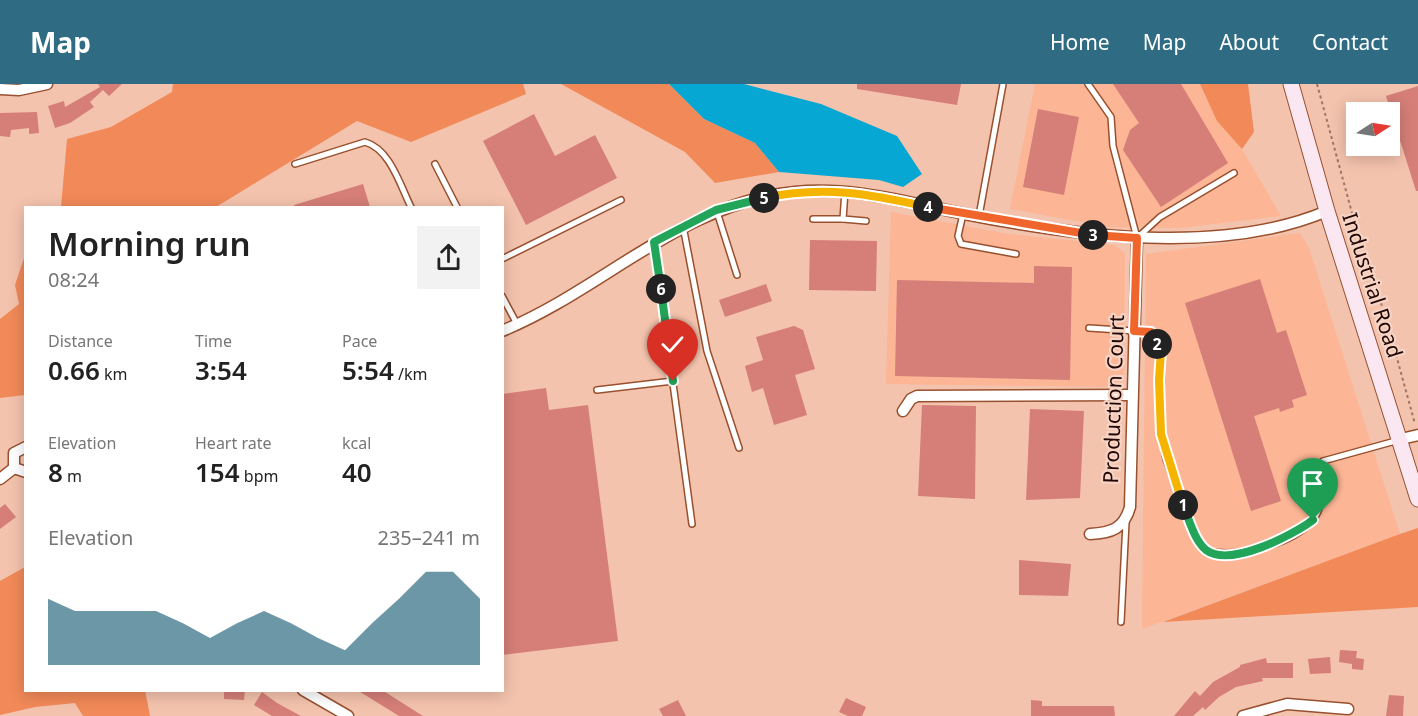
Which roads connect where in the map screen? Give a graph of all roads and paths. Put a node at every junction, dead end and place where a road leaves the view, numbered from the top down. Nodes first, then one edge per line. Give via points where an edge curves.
1 (47, 84) edge
2 (1003, 84) edge
3 (1088, 84) edge
4 (1291, 84) edge
5 (1317, 84) edge
6 (0, 89) edge
7 (295, 164) dead end
8 (435, 164) dead end
9 (1234, 173) dead end
10 (845, 191) junction
11 (621, 200) dead end
12 (410, 206) edge
13 (456, 206) edge
14 (716, 210) junction
15 (1327, 212) junction
16 (963, 214) junction
17 (979, 216) junction
18 (813, 219) dead end
19 (843, 219) junction
20 (866, 220) dead end
21 (683, 226) junction
22 (1137, 238) junction
23 (654, 242) junction
24 (1016, 254) dead end
25 (504, 258) edge
26 (737, 275) dead end
27 (504, 300) edge
28 (517, 325) junction
29 (1089, 328) dead end
30 (504, 330) edge
31 (1134, 331) junction
32 (673, 381) junction
33 (597, 390) dead end
34 (1132, 395) junction
35 (903, 411) dead end
36 (1412, 415) dead end
37 (1418, 435) edge
38 (1401, 439) junction
39 (24, 448) edge
40 (739, 448) dead end
41 (14, 468) junction
42 (24, 471) edge
43 (0, 479) edge
44 (1418, 499) edge
45 (1126, 520) junction
46 (692, 524) dead end
47 (1090, 534) dead end
48 (1121, 622) dead end
49 (306, 692) edge
50 (1348, 709) dead end
51 (348, 716) edge
52 (1243, 716) edge

1 - 6 street via 19,90
2 - 17 lane
3 - 22 lane via 1111,117 1113,146
4 - 15 main road, Industrial Road
5 - 36 path
7 - 12 lane via 365,142 376,145
8 - 13 lane
9 - 22 lane via 1160,217
10 - 14 street via 792,192
10 - 16 street
10 - 19 lane
11 - 25 lane
14 - 21 street
14 - 26 lane
15 - 22 street via 1304,222 1244,232
15 - 38 main road, Industrial Road
16 - 17 street
16 - 24 lane via 958,236 961,244
17 - 22 street via 1060,231
18 - 19 lane
19 - 20 lane
21 - 23 street
21 - 40 lane via 707,351
22 - 31 street, Production Court
23 - 28 street
23 - 32 lane
27 - 28 lane
28 - 30 street
29 - 31 lane
31 - 34 street, Production Court
31 - 38 lane via 1151,332 1161,351 1161,434 1166,459 1194,533 1207,551 1237,554 1294,534 1313,520 1323,492 1323,461
32 - 33 lane
32 - 46 lane
34 - 35 street via 917,396
34 - 45 street, Production Court via 1130,507
37 - 38 street
38 - 44 main road, Industrial Road
39 - 41 street via 14,453
41 - 42 street
41 - 43 street
45 - 47 street via 1112,531
45 - 48 lane
49 - 51 street
50 - 52 street via 1287,704

